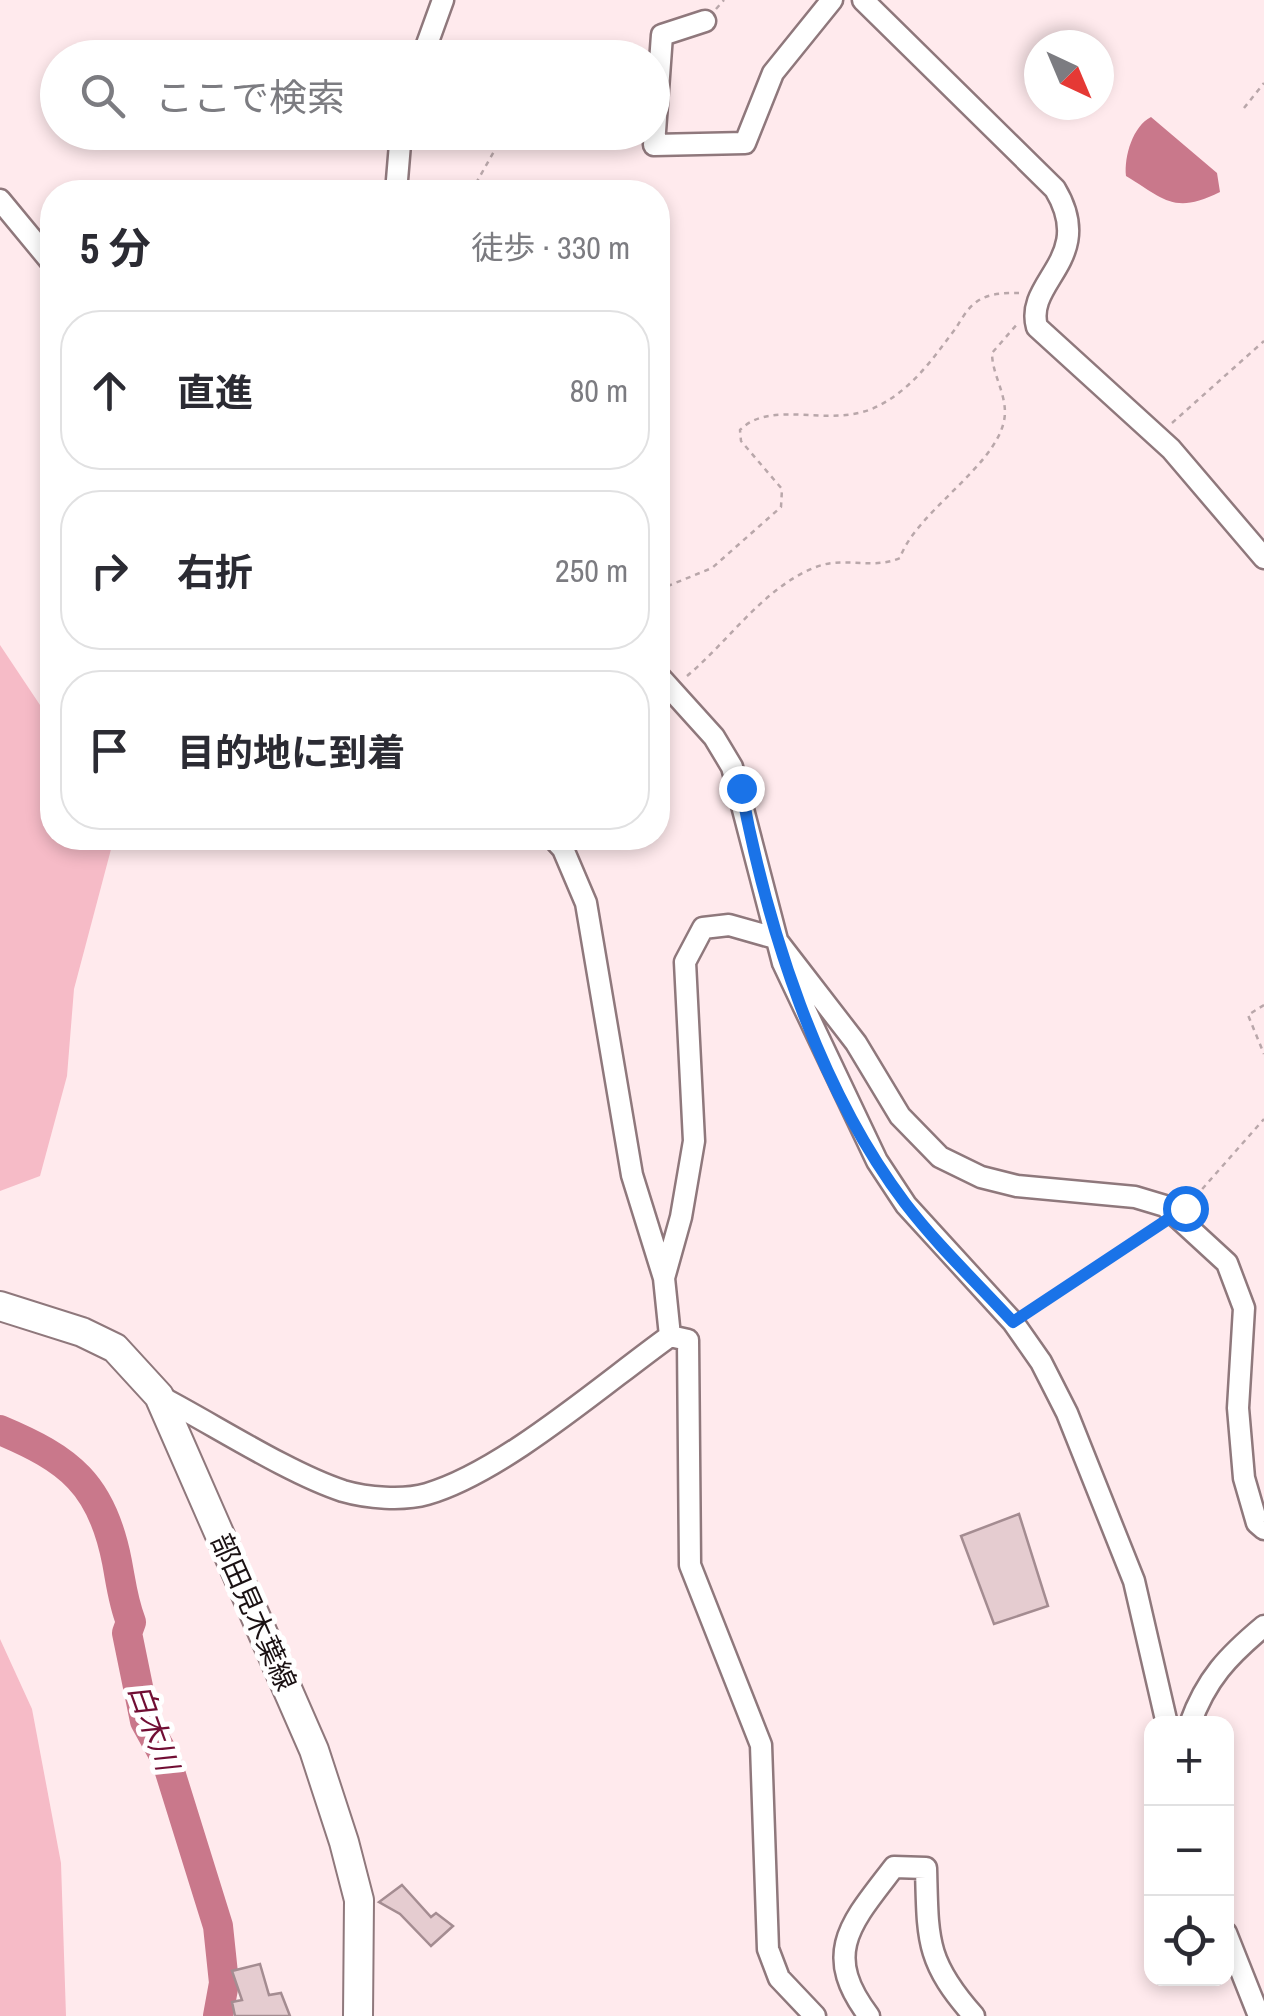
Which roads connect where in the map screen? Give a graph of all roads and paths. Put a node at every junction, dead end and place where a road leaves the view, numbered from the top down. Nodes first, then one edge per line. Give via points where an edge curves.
1 (443, 0) edge
2 (832, 0) edge
3 (864, 0) edge
4 (705, 21) dead end
5 (429, 40) edge
6 (662, 40) edge
7 (1264, 84) edge
8 (1244, 108) dead end
9 (670, 145) edge
10 (399, 150) edge
11 (495, 150) edge
12 (397, 180) edge
13 (478, 180) edge
14 (0, 200) edge
15 (40, 250) edge
16 (1046, 290) junction
17 (1035, 318) junction
18 (1264, 341) edge
19 (1157, 436) junction
20 (1264, 558) edge
21 (670, 585) edge
22 (670, 679) edge
23 (670, 689) edge
24 (563, 850) edge
25 (776, 938) junction
26 (1264, 1005) edge
27 (1264, 1054) edge
28 (1264, 1119) edge
29 (1185, 1208) dead end
30 (1169, 1219) dead end
31 (664, 1278) junction
32 (0, 1306) edge
33 (1013, 1322) junction
34 (670, 1336) junction
35 (160, 1396) junction
36 (1264, 1529) edge
37 (1264, 1626) edge
38 (1165, 1716) edge
39 (1193, 1716) edge
40 (1234, 1953) edge
41 (358, 2016) edge
42 (816, 2016) edge
43 (868, 2016) edge
44 (974, 2016) edge
45 (1259, 2016) edge

1 - 5 street
2 - 9 street via 773,73 745,143
3 - 16 street via 1055,188 1069,215 1068,242
4 - 6 street
7 - 8 path
10 - 12 street
11 - 13 path
14 - 15 street
16 - 17 street
16 - 21 path via 974,303 920,376 879,406 837,419 752,419 740,430 741,441 782,489 781,507 712,568
17 - 19 street via 1046,338
17 - 22 path via 1008,330 992,352 1004,400 1002,428 906,540 900,558 806,571
18 - 19 path
19 - 20 street
23 - 25 street via 732,766
24 - 31 street via 586,903 632,1175
25 - 31 street via 730,925 703,928 689,947 694,1141
25 - 33 street via 816,1039 877,1161 906,1204
25 - 36 street via 856,1042 900,1116 940,1157 1017,1186 1136,1197 1165,1206 1226,1263 1244,1308 1238,1408 1244,1478
26 - 27 path via 1248,1015
28 - 29 path
30 - 33 path
31 - 34 street
32 - 35 main road, 部田見木葉線 via 115,1348
33 - 38 street via 1041,1362 1105,1503 1134,1580
34 - 35 street via 517,1445 424,1495 344,1491
34 - 42 street via 688,1340 690,1565 760,1745 768,1949 779,1978
35 - 41 main road, 部田見木葉線 via 314,1750 344,1842 359,1900
37 - 39 street via 1224,1659
40 - 45 street
43 - 44 street via 840,1964 850,1933 894,1868 926,1868 928,1938 937,1969

